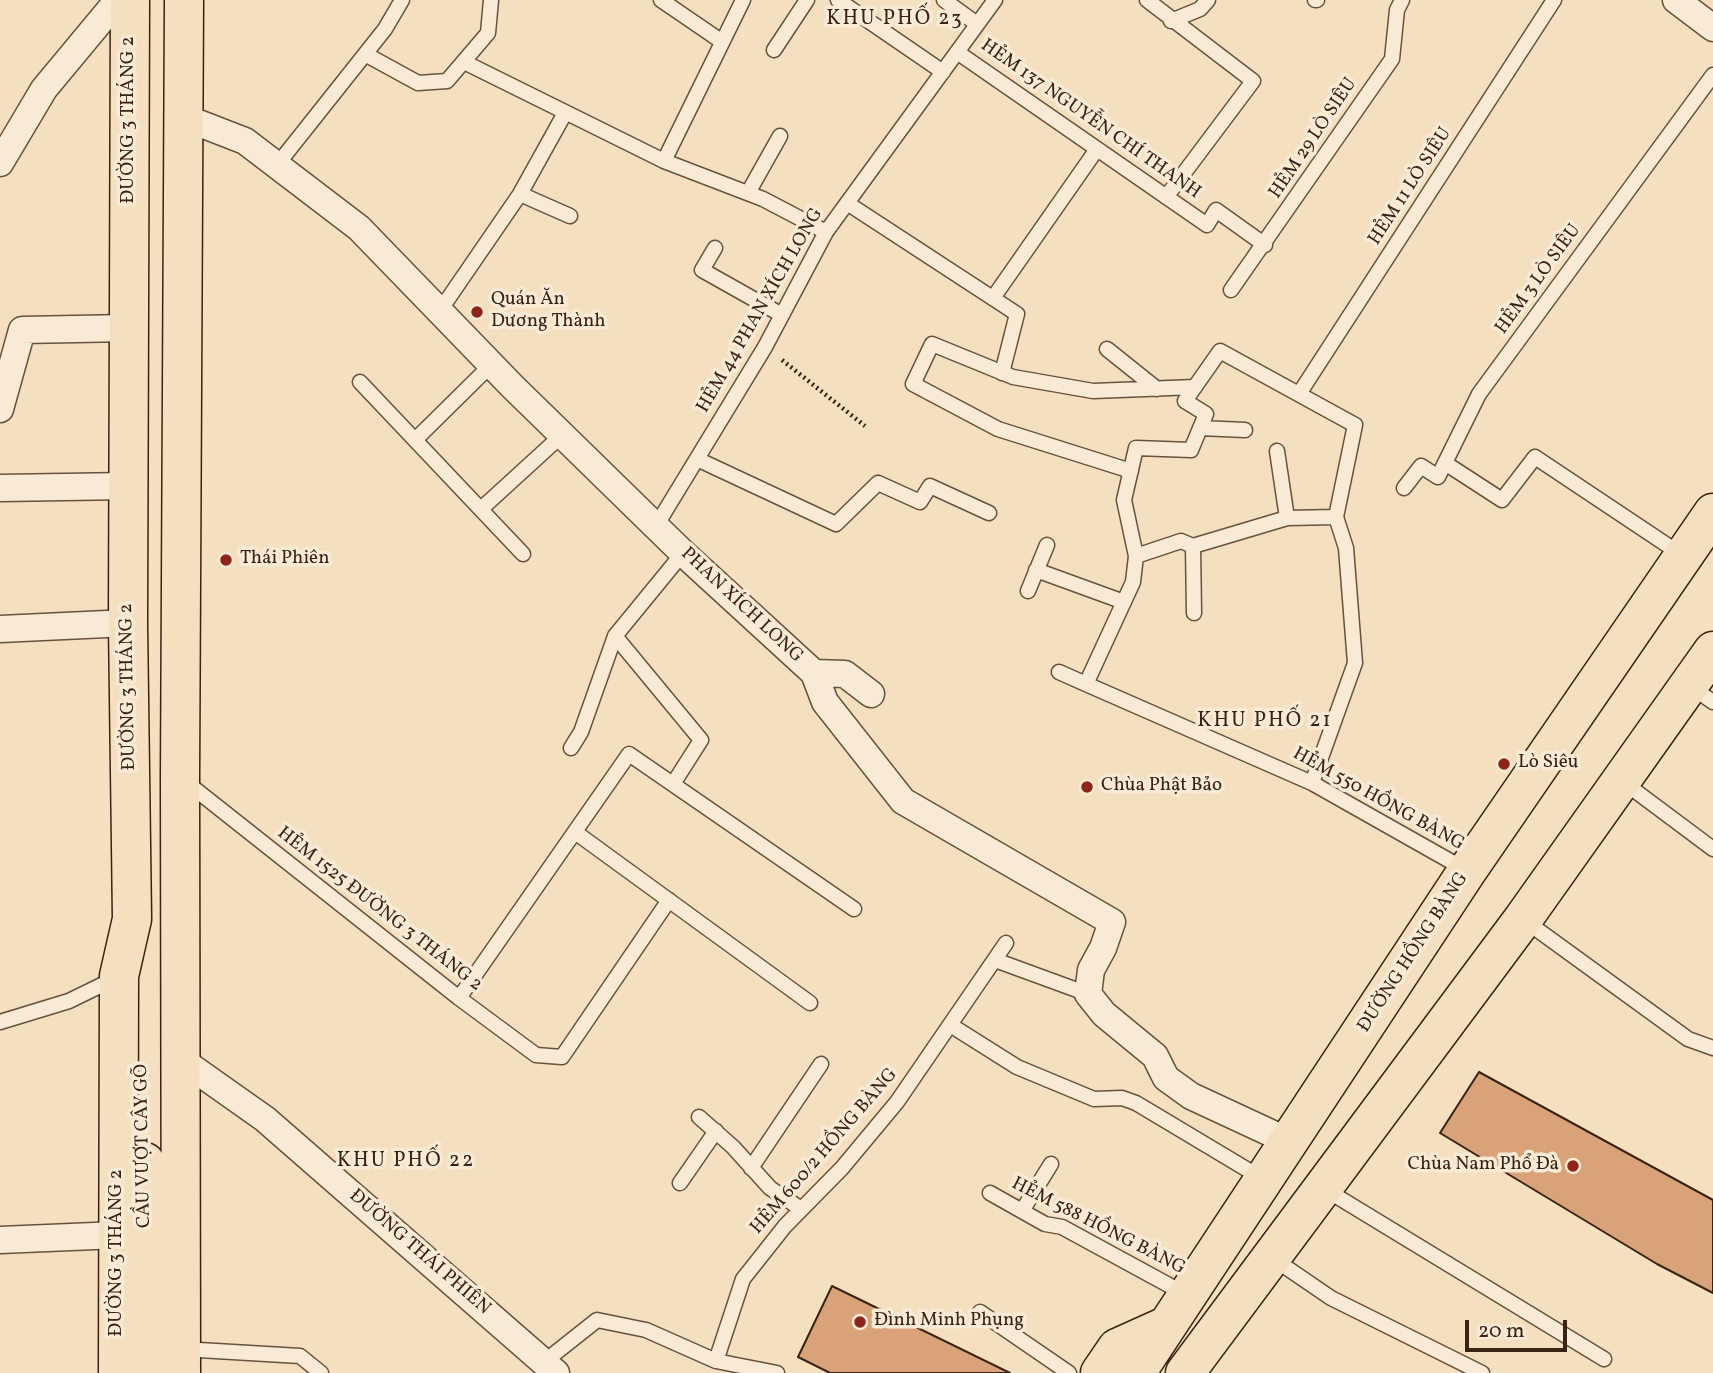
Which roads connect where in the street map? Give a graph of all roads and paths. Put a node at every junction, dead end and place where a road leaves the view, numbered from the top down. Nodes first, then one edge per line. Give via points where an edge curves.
1 (118, 0) edge
2 (130, 0) edge
3 (184, 0) edge
4 (402, 0) edge
5 (491, 0) edge
6 (661, 0) edge
7 (743, 0) edge
8 (807, 0) edge
9 (838, 0) edge
10 (944, 0) edge
11 (995, 0) edge
12 (1147, 0) edge
13 (1208, 0) edge
14 (1402, 0) edge
15 (1554, 0) edge
16 (1676, 0) edge
17 (1171, 21) junction
18 (977, 24) junction
19 (1713, 28) edge
20 (721, 41) junction
21 (774, 50) dead end
22 (957, 51) junction
23 (365, 54) junction
24 (464, 62) junction
25 (943, 72) junction
26 (1713, 75) edge
27 (565, 113) junction
28 (183, 117) junction
29 (780, 135) dead end
30 (1097, 149) junction
31 (664, 161) junction
32 (0, 163) edge
33 (277, 164) junction
34 (748, 193) junction
35 (520, 194) junction
36 (1166, 197) junction
37 (848, 203) junction
38 (570, 216) dead end
39 (827, 232) junction
40 (1265, 245) junction
41 (715, 248) dead end
42 (1231, 290) dead end
43 (993, 298) junction
44 (439, 312) junction
45 (782, 315) junction
46 (129, 328) junction
47 (765, 346) junction
48 (1107, 349) dead end
49 (491, 365) junction
50 (1002, 373) junction
51 (360, 382) dead end
52 (1195, 387) junction
53 (1157, 388) junction
54 (1299, 394) junction
55 (0, 409) edge
56 (865, 426) dead end
57 (1200, 428) junction
58 (1245, 430) dead end
59 (562, 435) junction
60 (415, 440) junction
61 (1277, 451) dead end
62 (697, 458) junction
63 (1445, 463) junction
64 (1131, 471) junction
65 (128, 486) junction
66 (0, 488) edge
67 (1404, 488) dead end
68 (481, 509) junction
69 (989, 513) dead end
70 (1713, 513) edge
71 (1336, 517) junction
72 (1287, 518) junction
73 (656, 526) junction
74 (1046, 545) dead end
75 (1193, 546) junction
76 (683, 553) junction
77 (523, 554) dead end
78 (1136, 556) junction
79 (1684, 556) junction
80 (1036, 570) junction
81 (1028, 591) dead end
82 (1124, 602) junction
83 (1194, 613) dead end
84 (128, 623) junction
85 (0, 629) edge
86 (615, 636) junction
87 (1713, 651) edge
88 (1059, 672) dead end
89 (814, 673) junction
90 (1086, 684) junction
91 (1701, 693) edge
92 (871, 694) dead end
93 (570, 748) dead end
94 (180, 777) junction
95 (1621, 780) junction
96 (1312, 783) junction
97 (673, 784) junction
98 (575, 832) junction
99 (1713, 849) edge
100 (1467, 871) junction
101 (668, 900) junction
102 (854, 909) dead end
103 (1523, 919) junction
104 (1006, 943) dead end
105 (995, 960) junction
106 (130, 975) junction
107 (1088, 994) junction
108 (458, 998) junction
109 (810, 1003) dead end
110 (0, 1022) edge
111 (951, 1026) junction
112 (1713, 1048) edge
113 (180, 1059) junction
114 (821, 1064) dead end
115 (699, 1117) dead end
116 (716, 1131) junction
117 (1290, 1142) junction
118 (1051, 1164) dead end
119 (751, 1168) junction
120 (1265, 1180) junction
121 (680, 1183) dead end
122 (1322, 1187) junction
123 (990, 1193) dead end
124 (801, 1209) junction
125 (1022, 1211) junction
126 (118, 1235) junction
127 (0, 1240) edge
128 (1270, 1256) junction
129 (1177, 1311) junction
130 (979, 1312) dead end
131 (1604, 1359) dead end
132 (181, 1361) edge
133 (716, 1361) junction
134 (1195, 1365) edge
135 (550, 1368) edge
136 (118, 1373) edge
137 (147, 1373) edge
138 (321, 1373) edge
139 (777, 1373) edge
140 (1069, 1373) edge
141 (1100, 1373) edge
142 (1136, 1373) edge
143 (1482, 1373) edge

1 - 32 street via 44,89
2 - 46 main road, ĐƯỜNG 3 THÁNG 2
3 - 28 main road
4 - 23 lane
5 - 24 lane via 488,33
6 - 20 lane
7 - 20 lane
8 - 21 lane
9 - 25 lane
10 - 18 lane
11 - 18 lane, HẺM 44 PHAN XÍCH LONG
12 - 17 lane
13 - 17 lane via 1200,9
14 - 40 lane, HẺM 29 LÒ SIÊU via 1392,60
15 - 54 lane, HẺM 11 LÒ SIÊU
16 - 19 street
17 - 36 lane via 1253,81
18 - 22 lane, HẺM 44 PHAN XÍCH LONG
20 - 31 lane
22 - 25 lane, HẺM 44 PHAN XÍCH LONG
22 - 30 lane, HẺM 137 NGUYỄN CHÍ THANH
23 - 24 lane via 418,83 447,82
23 - 33 lane
24 - 27 lane
25 - 37 lane, HẺM 44 PHAN XÍCH LONG
26 - 63 lane, HẺM 3 LÒ SIÊU via 1479,394
27 - 31 lane
27 - 35 lane
28 - 33 street, PHAN XÍCH LONG via 245,141
28 - 94 main road
29 - 34 lane
30 - 36 lane, HẺM 137 NGUYỄN CHÍ THANH
30 - 43 lane
31 - 34 lane
33 - 44 street, PHAN XÍCH LONG via 359,228
34 - 39 lane
35 - 38 lane
35 - 44 lane
36 - 40 lane, HẺM 137 NGUYỄN CHÍ THANH via 1207,225 1216,211
37 - 39 lane, HẺM 44 PHAN XÍCH LONG
37 - 43 lane
39 - 45 lane, HẺM 44 PHAN XÍCH LONG
40 - 42 lane, HẺM 29 LÒ SIÊU
41 - 45 lane via 702,270
43 - 50 lane via 1017,314
44 - 49 street, PHAN XÍCH LONG
45 - 47 lane, HẺM 44 PHAN XÍCH LONG
46 - 55 street via 22,330
46 - 65 main road, ĐƯỜNG 3 THÁNG 2
47 - 56 path
47 - 62 lane, HẺM 44 PHAN XÍCH LONG
48 - 53 lane
49 - 59 street, PHAN XÍCH LONG
49 - 60 lane
50 - 53 lane via 1093,391
50 - 64 lane via 932,344 913,384 999,429
51 - 60 lane
52 - 53 lane
52 - 54 lane via 1220,351
52 - 57 lane via 1185,401 1206,414
54 - 71 lane via 1355,425
57 - 58 lane
57 - 64 lane via 1191,450 1136,448
59 - 68 lane
59 - 73 street, PHAN XÍCH LONG
60 - 68 lane
61 - 72 lane
62 - 69 lane via 836,524 878,482 920,502 930,486
62 - 73 lane, HẺM 44 PHAN XÍCH LONG
63 - 67 lane via 1438,477 1421,466
63 - 79 lane via 1502,500 1535,457
64 - 78 lane via 1124,500
65 - 66 street
65 - 84 main road, ĐƯỜNG 3 THÁNG 2
68 - 77 lane
70 - 79 main road, ĐƯỜNG HỒNG BÀNG
71 - 72 lane
71 - 96 lane via 1346,548 1355,663
72 - 75 lane
73 - 76 street, PHAN XÍCH LONG
74 - 80 lane
75 - 78 lane via 1181,541
75 - 83 lane
76 - 86 lane
76 - 89 street, PHAN XÍCH LONG
78 - 82 lane via 1133,582
79 - 100 main road, ĐƯỜNG HỒNG BÀNG
80 - 81 lane
80 - 82 lane
82 - 90 lane
84 - 85 street
84 - 106 main road, ĐƯỜNG 3 THÁNG 2
86 - 93 lane via 581,732
86 - 97 lane via 701,740
87 - 91 main road
88 - 90 lane, HẺM 550 HỒNG BÀNG
89 - 92 street via 845,674
89 - 107 street, PHAN XÍCH LONG via 824,702 902,801 1112,922 1091,970
90 - 96 lane, HẺM 550 HỒNG BÀNG
91 - 95 main road
94 - 108 lane, HẺM 1525 ĐƯỜNG 3 THÁNG 2
94 - 113 main road
95 - 99 lane
95 - 103 main road
96 - 100 lane, HẺM 550 HỒNG BÀNG
97 - 98 lane via 629,754
97 - 102 lane
98 - 101 lane
98 - 108 lane
100 - 117 main road, ĐƯỜNG HỒNG BÀNG
101 - 108 lane, HẺM 1525 ĐƯỜNG 3 THÁNG 2 via 562,1057 536,1055
101 - 109 lane
103 - 112 lane via 1688,1039
103 - 122 main road
104 - 105 lane, HẺM 600/2 HỒNG BÀNG
105 - 107 lane
105 - 111 lane, HẺM 600/2 HỒNG BÀNG
106 - 110 lane via 69,1001
106 - 126 main road, ĐƯỜNG 3 THÁNG 2
106 - 137 main road, CẦU VƯỢT CÂY GÕ
107 - 117 street via 1104,1014 1155,1056 1166,1078 1191,1096
111 - 120 lane via 1017,1067 1094,1099 1136,1102
111 - 124 lane, HẺM 600/2 HỒNG BÀNG via 897,1102
113 - 132 main road
113 - 135 street, ĐƯỜNG THÁI PHIÊN via 265,1119
114 - 119 lane
115 - 116 lane
116 - 119 lane
116 - 121 lane
117 - 120 main road, ĐƯỜNG HỒNG BÀNG
118 - 125 lane
119 - 124 lane
120 - 129 main road, ĐƯỜNG HỒNG BÀNG
122 - 128 main road
122 - 131 lane
123 - 125 lane, HẺM 588 HỒNG BÀNG
124 - 133 lane, HẺM 600/2 HỒNG BÀNG via 743,1279
125 - 129 lane, HẺM 588 HỒNG BÀNG via 1045,1224 1062,1227
126 - 127 street
126 - 136 main road, ĐƯỜNG 3 THÁNG 2
128 - 134 main road
128 - 143 lane via 1331,1298
129 - 141 main road via 1117,1348
129 - 142 main road
130 - 140 lane
132 - 138 lane via 300,1356
133 - 135 lane via 646,1330 597,1320
133 - 139 lane

